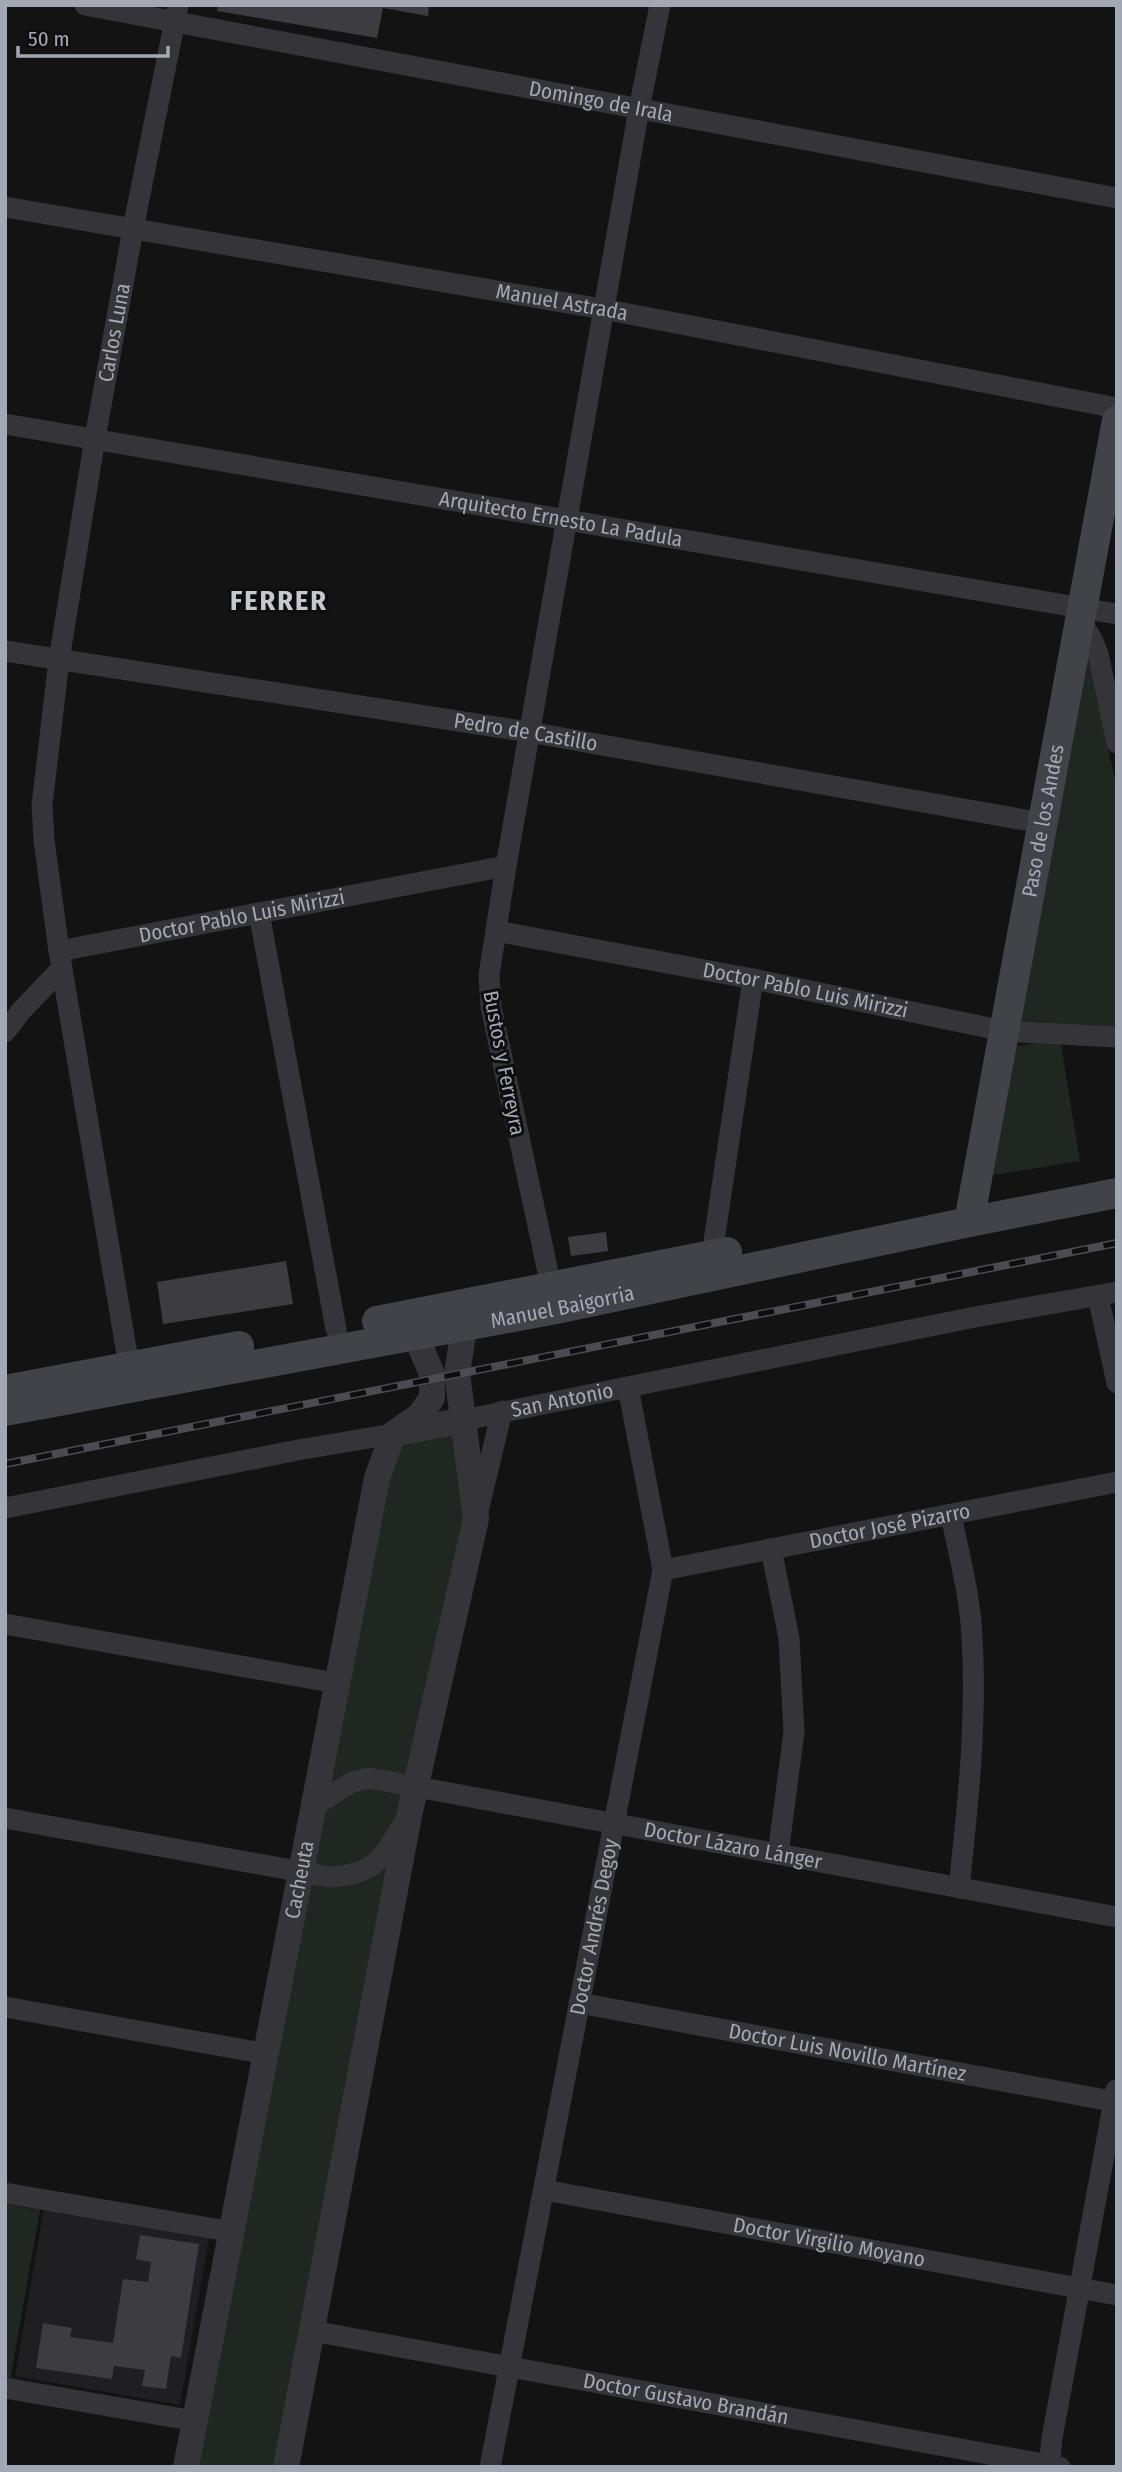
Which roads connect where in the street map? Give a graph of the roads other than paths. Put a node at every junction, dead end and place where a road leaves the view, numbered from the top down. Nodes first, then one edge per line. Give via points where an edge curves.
1 (85, 5) edge
2 (660, 5) edge
3 (176, 14) edge
4 (639, 109) junction
5 (1117, 198) edge
6 (5, 207) edge
7 (133, 229) junction
8 (603, 309) junction
9 (1117, 408) edge
10 (1117, 420) edge
11 (5, 424) edge
12 (95, 438) junction
13 (566, 520) junction
14 (1117, 614) edge
15 (1081, 615) junction
16 (5, 651) edge
17 (59, 660) junction
18 (529, 732) junction
19 (1117, 743) edge
20 (1042, 823) junction
21 (506, 866) junction
22 (259, 913) junction
23 (496, 931) junction
24 (61, 959) junction
25 (753, 979) junction
26 (1004, 1031) junction
27 (5, 1032) edge
28 (1117, 1037) edge
29 (1117, 1176) edge
30 (1117, 1193) edge
31 (970, 1213) junction
32 (710, 1266) junction
33 (1107, 1294) edge
34 (553, 1298) junction
35 (464, 1315) junction
36 (414, 1324) junction
37 (336, 1329) junction
38 (129, 1366) junction
39 (1117, 1383) edge
40 (628, 1387) junction
41 (5, 1390) edge
42 (5, 1411) edge
43 (502, 1411) junction
44 (464, 1420) junction
45 (393, 1434) junction
46 (1117, 1482) edge
47 (5, 1508) edge
48 (951, 1515) junction
49 (476, 1519) junction
50 (771, 1549) junction
51 (663, 1570) junction
52 (5, 1624) edge
53 (336, 1683) junction
54 (415, 1787) junction
55 (313, 1807) junction
56 (409, 1815) junction
57 (5, 1818) edge
58 (614, 1824) junction
59 (778, 1854) junction
60 (301, 1872) junction
61 (959, 1888) junction
62 (1117, 1917) edge
63 (579, 2003) junction
64 (5, 2007) edge
65 (267, 2054) junction
66 (1116, 2097) edge
67 (544, 2190) junction
68 (5, 2193) edge
69 (233, 2232) junction
70 (1079, 2289) junction
71 (1117, 2295) edge
72 (312, 2331) junction
73 (509, 2368) junction
74 (5, 2388) edge
75 (195, 2421) junction
76 (1053, 2466) edge
77 (186, 2467) edge
78 (286, 2467) edge
79 (490, 2467) edge

1 - 3 street, Domingo de Irala
2 - 4 street, Bustos y Ferreyra
3 - 4 street, Domingo de Irala
3 - 7 street, Carlos Luna
4 - 5 street, Domingo de Irala
4 - 8 street, Bustos y Ferreyra
6 - 7 street, Manuel Astrada
7 - 8 street, Manuel Astrada
7 - 12 street, Carlos Luna
8 - 9 street, Manuel Astrada
8 - 13 street, Bustos y Ferreyra
10 - 15 main road, Paso de los Andes
11 - 12 street, Arquitecto Ernesto La Padula
12 - 13 street, Arquitecto Ernesto La Padula
12 - 17 street, Carlos Luna
13 - 15 street, Arquitecto Ernesto La Padula
13 - 18 street, Bustos y Ferreyra
14 - 15 street, Arquitecto Ernesto La Padula
15 - 19 street via 1098,654
15 - 20 main road, Paso de los Andes
16 - 17 street, Pedro de Castillo
17 - 18 street, Pedro de Castillo
17 - 24 street, Carlos Luna via 42,805
18 - 20 street, Pedro de Castillo
18 - 21 street, Bustos y Ferreyra
20 - 26 main road, Paso de los Andes
21 - 22 street, Doctor Pablo Luis Mirizzi
21 - 23 street, Bustos y Ferreyra
22 - 24 street, Doctor Pablo Luis Mirizzi
22 - 37 street
23 - 25 street, Doctor Pablo Luis Mirizzi
23 - 34 street, Bustos y Ferreyra via 489,975 491,1007
24 - 27 street
24 - 38 street, Carlos Luna
25 - 26 street, Doctor Pablo Luis Mirizzi
25 - 32 street
26 - 28 street, Doctor Pablo Luis Mirizzi
26 - 31 main road, Paso de los Andes
29 - 31 main road, Manuel Baigorria
30 - 31 main road, Manuel Baigorria
31 - 32 main road, Manuel Baigorria
32 - 34 main road, Manuel Baigorria
33 - 39 street
33 - 40 street, San Antonio
34 - 35 main road, Manuel Baigorria
35 - 36 main road, Manuel Baigorria
35 - 44 street via 457,1373
36 - 37 main road, Manuel Baigorria
36 - 42 main road, Manuel Baigorria
36 - 45 street via 432,1374 432,1398 419,1416
37 - 38 main road, Manuel Baigorria
38 - 41 main road, Manuel Baigorria
40 - 43 street, San Antonio
40 - 51 street, Doctor Andrés Degoy
43 - 44 street, San Antonio
43 - 49 street
44 - 45 street, San Antonio
44 - 49 street
45 - 47 street, San Antonio
45 - 53 street, Cacheuta via 377,1478
46 - 48 street, Doctor José Pizarro
48 - 50 street, Doctor José Pizarro
48 - 61 street via 972,1637 974,1735
49 - 54 street
50 - 51 street, Doctor José Pizarro
50 - 59 street via 789,1637 794,1732
51 - 58 street, Doctor Andrés Degoy
52 - 53 street
53 - 55 street, Cacheuta
54 - 55 street, Doctor Lázaro Lánger via 359,1779
54 - 56 street
54 - 58 street, Doctor Lázaro Lánger
55 - 60 street, Cacheuta
56 - 60 street via 369,1870 330,1877
56 - 72 street
57 - 60 street
58 - 59 street, Doctor Lázaro Lánger
58 - 63 street, Doctor Andrés Degoy
59 - 61 street, Doctor Lázaro Lánger
60 - 65 street, Cacheuta
61 - 62 street, Doctor Lázaro Lánger
63 - 66 street, Doctor Luis Novillo Martínez
63 - 67 street, Doctor Andrés Degoy
64 - 65 street
65 - 69 street, Cacheuta
66 - 70 street
67 - 70 street, Doctor Virgilio Moyano
67 - 73 street, Doctor Andrés Degoy
68 - 69 street
69 - 75 street, Cacheuta
70 - 71 street, Doctor Virgilio Moyano
70 - 76 street via 1052,2438
72 - 73 street, Doctor Gustavo Brandán
72 - 78 street
73 - 76 street, Doctor Gustavo Brandán
73 - 79 street, Doctor Andrés Degoy
74 - 75 street
75 - 77 street, Cacheuta

